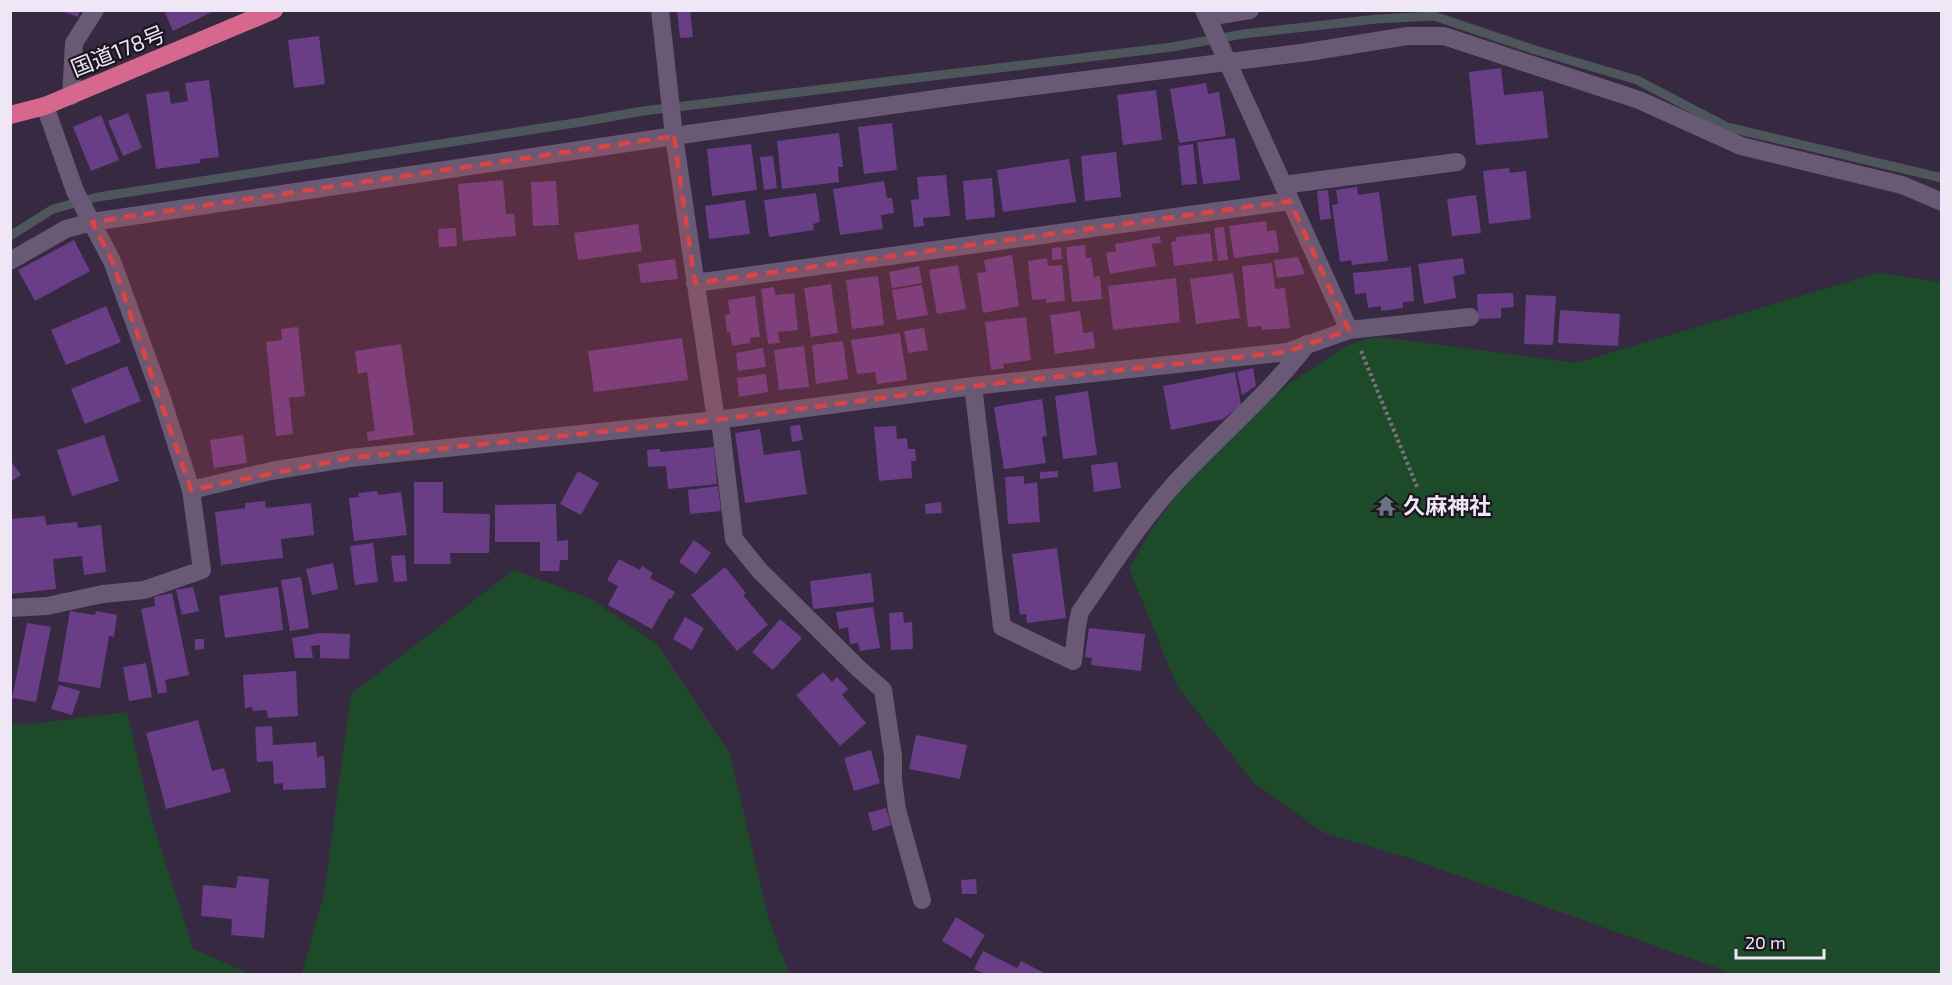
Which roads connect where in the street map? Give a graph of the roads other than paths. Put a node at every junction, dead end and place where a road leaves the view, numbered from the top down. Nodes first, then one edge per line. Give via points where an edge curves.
1 (95, 10) edge
2 (274, 10) edge
3 (660, 10) edge
4 (1250, 10) edge
5 (1206, 14) edge
6 (1227, 62) junction
7 (71, 96) junction
8 (45, 106) junction
9 (12, 117) edge
10 (674, 136) junction
11 (1457, 162) dead end
12 (1286, 193) junction
13 (1941, 202) edge
14 (92, 222) junction
15 (10, 261) edge
16 (695, 283) junction
17 (1470, 317) dead end
18 (1350, 330) junction
19 (1307, 345) junction
20 (973, 386) junction
21 (718, 420) junction
22 (191, 490) junction
23 (10, 608) edge
24 (922, 900) dead end

1 - 7 street via 74,43
2 - 7 highway, 国道178号
3 - 10 street
4 - 5 street
5 - 6 street
6 - 10 street
6 - 12 street
6 - 13 street via 1407,36 1444,36 1639,99 1741,146 1902,185
7 - 8 highway, 国道178号
8 - 9 highway, 国道178号
8 - 14 street via 75,191
10 - 14 street
10 - 16 street
11 - 12 street
12 - 16 street
12 - 18 street
14 - 15 street via 66,229
14 - 22 street via 116,273
16 - 21 street
17 - 18 street
18 - 19 street
19 - 20 street via 1287,352
19 - 20 street via 1135,532 1080,612 1073,661 1002,627
20 - 21 street
21 - 22 street via 350,458
21 - 24 street via 734,539 760,571 883,690 897,810
22 - 23 street via 202,570 144,590

